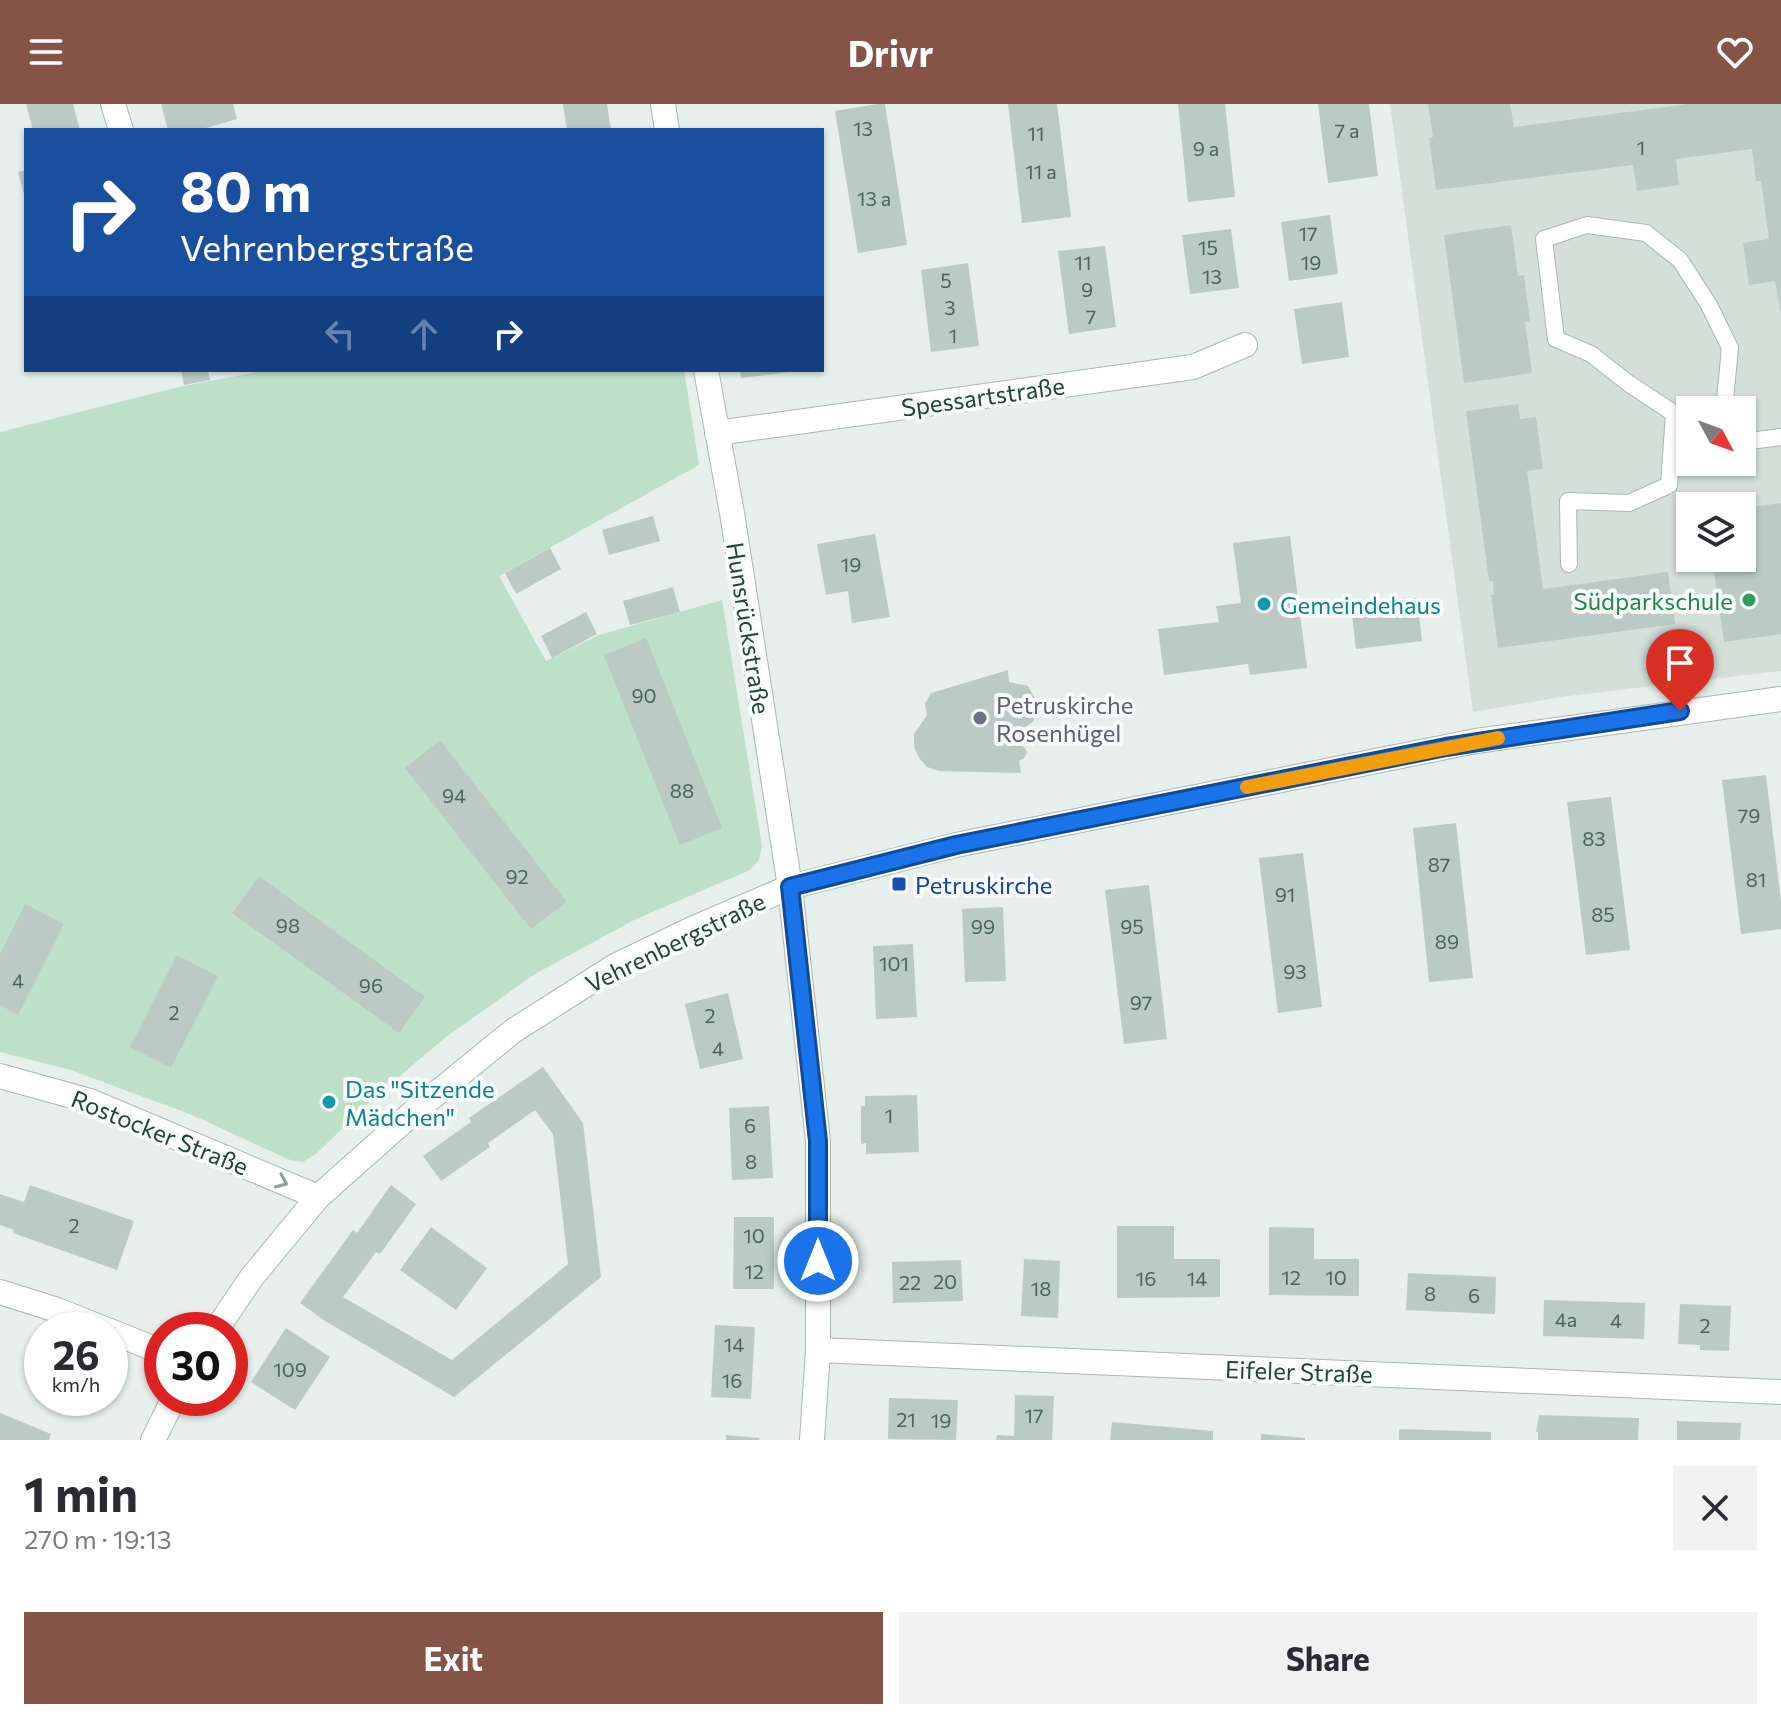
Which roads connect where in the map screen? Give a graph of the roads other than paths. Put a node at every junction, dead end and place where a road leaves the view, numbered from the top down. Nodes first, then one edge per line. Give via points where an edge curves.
1 (113, 104) edge
2 (663, 104) edge
3 (120, 128) edge
4 (667, 128) edge
5 (1245, 345) dead end
6 (706, 372) edge
7 (1725, 396) edge
8 (1674, 414) joint
9 (717, 433) junction
10 (1781, 437) edge
11 (1756, 440) edge
12 (1569, 564) dead end
13 (1781, 699) edge
14 (790, 887) junction
15 (0, 1076) edge
16 (318, 1197) junction
17 (0, 1292) edge
18 (62, 1312) edge
19 (228, 1312) edge
20 (818, 1350) junction
21 (1781, 1392) edge
22 (165, 1416) edge
23 (153, 1440) edge
24 (812, 1440) edge

1 - 3 street
2 - 4 street
5 - 9 street, Spessartstraße via 1193,367
6 - 9 street, Hunsrückstraße
7 - 8 lane via 1730,348 1680,260 1646,233 1587,225 1544,239 1556,339 1591,354
8 - 12 lane via 1669,485 1629,503 1568,501
9 - 14 street, Hunsrückstraße
10 - 11 lane
13 - 14 street, Vehrenbergstraße via 1476,741 956,845
14 - 16 street, Vehrenbergstraße via 615,966 513,1031
14 - 20 street, Hunsrückstraße via 818,1141
15 -> 16 street, Rostocker Straße via 90,1101
16 - 19 street, Vehrenbergstraße
17 - 18 street
20 - 21 street, Eifeler Straße
20 - 24 street, Hunsrückstraße
22 - 23 street

